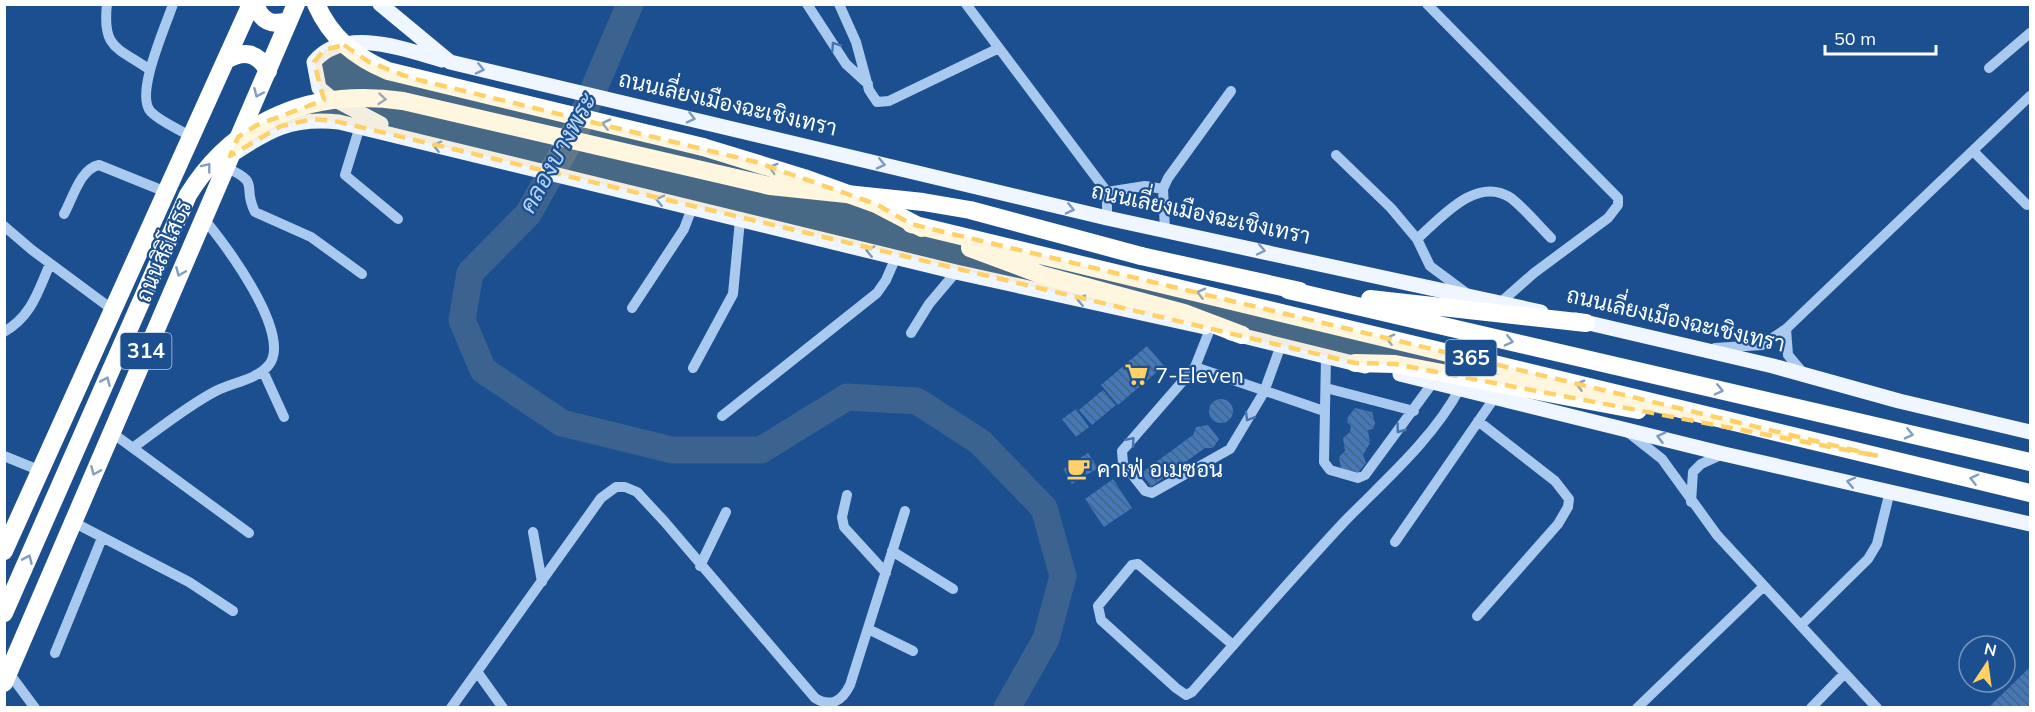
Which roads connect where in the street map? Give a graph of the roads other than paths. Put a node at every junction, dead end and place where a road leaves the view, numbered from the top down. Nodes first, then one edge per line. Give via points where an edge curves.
1 (107, 4) edge
2 (173, 4) edge
3 (253, 4) edge
4 (316, 4) edge
5 (380, 4) edge
6 (807, 4) edge
7 (839, 4) edge
8 (966, 4) edge
9 (1427, 4) edge
10 (292, 12) edge
11 (2031, 33) edge
12 (997, 49) junction
13 (226, 60) junction
14 (450, 62) junction
15 (1989, 68) dead end
16 (150, 70) junction
17 (267, 71) junction
18 (868, 84) junction
19 (1231, 91) dead end
20 (2031, 96) edge
21 (360, 126) junction
22 (191, 137) junction
23 (413, 140) junction
24 (1973, 151) junction
25 (1336, 155) dead end
26 (227, 162) junction
27 (1163, 189) junction
28 (166, 192) junction
29 (1107, 192) junction
30 (2027, 205) dead end
31 (692, 208) junction
32 (64, 214) dead end
33 (203, 218) junction
34 (1107, 218) junction
35 (398, 219) dead end
36 (740, 220) junction
37 (911, 224) junction
38 (4, 226) edge
39 (1165, 230) junction
40 (1551, 238) dead end
41 (1417, 239) junction
42 (896, 257) junction
43 (50, 264) junction
44 (956, 272) junction
45 (362, 274) dead end
46 (1288, 290) junction
47 (1469, 295) junction
48 (1501, 302) junction
49 (632, 308) dead end
50 (113, 310) junction
51 (1586, 323) junction
52 (1210, 329) junction
53 (1786, 329) junction
54 (4, 332) edge
55 (911, 333) dead end
56 (1242, 335) junction
57 (1643, 337) junction
58 (1281, 345) junction
59 (1326, 357) junction
60 (1355, 363) junction
61 (1195, 367) junction
62 (693, 368) dead end
63 (263, 371) junction
64 (1805, 375) junction
65 (1434, 381) junction
66 (1326, 388) junction
67 (1460, 388) junction
68 (1264, 392) junction
69 (1495, 397) junction
70 (1324, 411) junction
71 (1414, 411) junction
72 (722, 416) dead end
73 (284, 417) dead end
74 (1478, 421) junction
75 (1620, 427) junction
76 (111, 432) junction
77 (2031, 432) edge
78 (134, 447) junction
79 (1724, 454) junction
80 (4, 456) edge
81 (1878, 456) junction
82 (2031, 462) edge
83 (41, 471) junction
84 (1890, 491) junction
85 (2031, 493) edge
86 (847, 495) dead end
87 (1691, 502) junction
88 (905, 511) dead end
89 (726, 512) dead end
90 (73, 522) junction
91 (2031, 524) edge
92 (10, 526) edge
93 (533, 531) dead end
94 (249, 533) dead end
95 (102, 538) junction
96 (1395, 542) dead end
97 (4, 551) edge
98 (892, 551) junction
99 (700, 566) junction
100 (886, 573) junction
101 (542, 582) junction
102 (1764, 586) junction
103 (953, 589) dead end
104 (233, 611) dead end
105 (4, 613) edge
106 (1477, 616) dead end
107 (1801, 625) junction
108 (868, 629) junction
109 (1233, 645) junction
110 (913, 651) dead end
111 (55, 653) dead end
112 (477, 673) junction
113 (1845, 673) junction
114 (7, 678) edge
115 (835, 706) edge
116 (35, 708) edge
117 (451, 708) edge
118 (503, 708) edge
119 (1637, 708) edge
120 (1811, 708) edge
121 (1877, 708) edge

1 - 16 street via 106,36
2 - 16 street
3 - 10 highway via 267,22 281,24
3 - 13 highway, ถนนสิริโสธร / 314
37 -> 4 highway, bridge via 876,204 703,147 388,71 341,43
5 - 14 main road, ถนนเลี่ยงเมืองฉะเชิงเทรา
18 -> 6 street via 846,64
7 - 18 street via 856,42
8 - 12 street
9 - 48 street via 1618,198 1618,206 1608,218
10 - 17 highway, ถนนสิริโสธร / 314
11 - 15 street
12 - 18 street via 882,103 873,98
12 - 29 street
13 - 17 highway via 249,53 259,58
13 - 22 highway, ถนนสิริโสธร / 314
14 - 23 main road via 386,44 355,44 324,50 314,62 319,88 330,97
14 -> 34 main road, ถนนเลี่ยงเมืองฉะเชิงเทรา
16 - 22 street via 146,105 152,113
17 -> 26 highway, ถนนสิริโสธร / 314
19 - 27 street via 1175,165
20 - 24 street
21 - 23 main road, 365
21 - 26 main road, 365 via 299,121 262,134
21 - 35 street via 345,176
22 - 28 highway, ถนนสิริโสธร / 314
31 -> 23 main road, 365
24 - 30 street
24 - 53 street
25 - 41 street
26 - 33 highway, ถนนสิริโสธร / 314
26 - 45 street via 250,182 250,204 255,212 311,237
27 - 29 street via 1145,186
27 - 39 street
28 - 32 street via 99,165 85,173
28 - 50 highway, ถนนสิริโสธร / 314
29 - 34 street
31 - 36 main road, 365
31 - 49 street via 684,229
33 - 63 street via 226,244 273,332 274,356
33 -> 76 highway, ถนนสิริโสธร / 314
34 - 39 main road, ถนนเลี่ยงเมืองฉะเชิงเทรา
42 -> 36 main road, 365
36 - 62 street via 734,294
37 - 56 highway via 1042,275 1184,313
81 -> 37 highway, 365
38 - 43 street
39 -> 47 main road, ถนนเลี่ยงเมืองฉะเชิงเทรา
40 - 41 street via 1512,199 1498,191 1483,190 1464,199
41 - 47 street via 1430,266
42 - 44 main road, 365
42 - 72 street via 877,293
43 - 50 street
43 - 54 street via 22,321
52 -> 44 main road, 365
44 - 55 street
46 - 51 highway
46 -> 82 highway, 365
105 -> 46 highway, bridge via 188,195 229,144 257,125 291,110 343,98 403,101 760,184 970,210
47 - 48 main road, ถนนเลี่ยงเมืองฉะเชิงเทรา
48 - 51 main road, ถนนเลี่ยงเมืองฉะเชิงเทรา
50 - 83 highway, ถนนสิริโสธร / 314
51 - 57 main road, ถนนเลี่ยงเมืองฉะเชิงเทรา
52 - 56 main road, 365
52 - 61 street
53 - 57 street via 1762,345 1741,348 1693,346
53 - 64 street via 1788,356
56 - 58 main road, 365
57 - 64 main road, ถนนเลี่ยงเมืองฉะเชิงเทรา
58 - 59 main road, 365
58 - 68 street
59 - 60 main road, 365
59 - 66 street
60 - 65 main road, 365
60 - 81 highway via 1395,364
61 - 68 street
68 -> 61 street via 1230,449 1152,493 1145,491 1123,463 1122,451
63 - 73 street
63 - 78 street via 215,391
64 - 77 main road, ถนนเลี่ยงเมืองฉะเชิงเทรา
65 - 67 main road, 365
65 - 71 street
66 - 70 street
66 - 71 street
67 - 69 main road, 365
67 - 109 street via 1442,417
68 - 70 street
69 - 74 street
69 - 75 main road, 365
71 -> 70 street via 1365,475 1358,478 1330,470 1324,462
74 - 96 street
74 - 106 street via 1554,481 1569,499 1558,524
79 -> 75 main road, 365
75 - 87 street via 1662,459
76 - 78 street
76 -> 90 highway, ถนนสิริโสธร / 314
78 - 94 street
84 -> 79 main road, 365
79 - 87 street via 1693,472
80 - 83 street
85 -> 81 highway, 365
83 - 92 highway, ถนนสิริโสธร / 314
84 - 91 main road, 365
84 - 107 street via 1877,544 1868,559
86 - 100 street via 844,527
87 - 102 street
88 - 98 street
89 - 99 street
90 - 95 street
90 - 114 highway, ถนนสิริโสธร / 314
92 - 97 highway, ถนนสิริโสธร / 314
93 - 101 street
95 - 104 street via 205,591
95 - 111 street
98 - 100 street
98 - 103 street
99 - 101 street via 637,492 616,487 601,498
99 - 115 street via 815,698
100 - 108 street
101 - 112 street
102 - 107 street
102 - 119 street
107 - 113 street
108 - 110 street
108 - 115 street via 850,685
109 - 109 street via 1138,564 1132,565 1098,606 1101,620 1186,695
112 - 117 street
112 - 118 street
113 - 120 street
113 - 121 street
114 - 116 street

